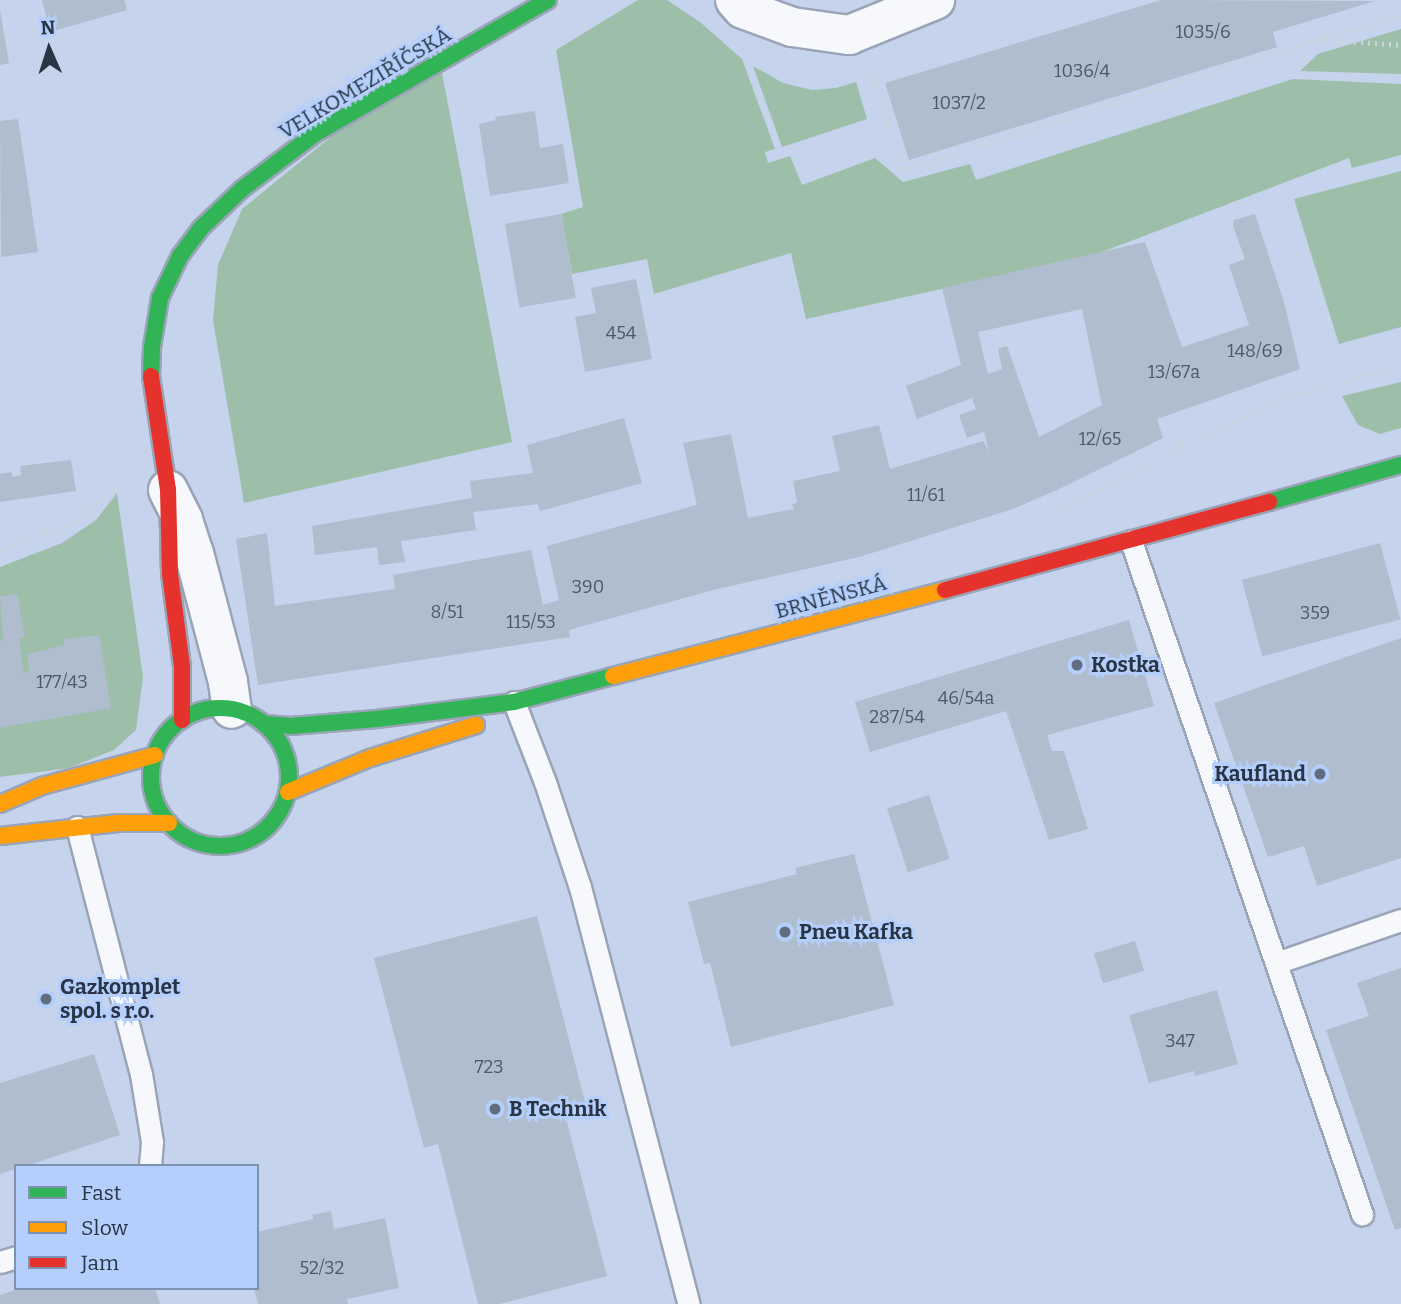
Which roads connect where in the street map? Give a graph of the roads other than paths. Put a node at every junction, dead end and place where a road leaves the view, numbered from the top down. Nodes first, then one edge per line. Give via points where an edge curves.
1 (548, 0) edge
2 (735, 0) edge
3 (935, 0) edge
4 (1401, 464) edge
5 (168, 490) junction
6 (1130, 541) junction
7 (514, 702) junction
8 (248, 716) junction
9 (182, 720) junction
10 (155, 755) junction
11 (288, 792) junction
12 (0, 804) edge
13 (169, 823) junction
14 (77, 827) junction
15 (0, 836) edge
16 (1401, 920) edge
17 (1276, 963) junction
18 (150, 1164) edge
19 (1362, 1214) dead end
20 (689, 1304) edge

1 - 5 street, VELKOMEZIŘÍČSKÁ via 316,133 242,189 200,229 180,256 160,298 152,347 151,388
2 - 3 street via 743,9 792,27 849,35
4 - 6 street, BRNĚNSKÁ
5 - 8 street via 194,553 228,682
5 - 9 street, VELKOMEZIŘÍČSKÁ
6 - 7 street, BRNĚNSKÁ
6 - 17 lane
7 - 8 street, BRNĚNSKÁ via 291,726
7 - 11 street via 488,720 370,758
7 - 20 lane via 580,887
8 - 9 street via 209,709
8 - 11 street via 276,736 285,752
9 - 10 street via 169,730
10 - 12 street via 42,786
10 - 13 street via 153,795
11 - 13 street via 279,814 264,831 244,842 198,843
13 - 14 street
14 - 15 street
14 - 18 lane via 141,1074 152,1142
16 - 17 lane
17 - 19 lane

